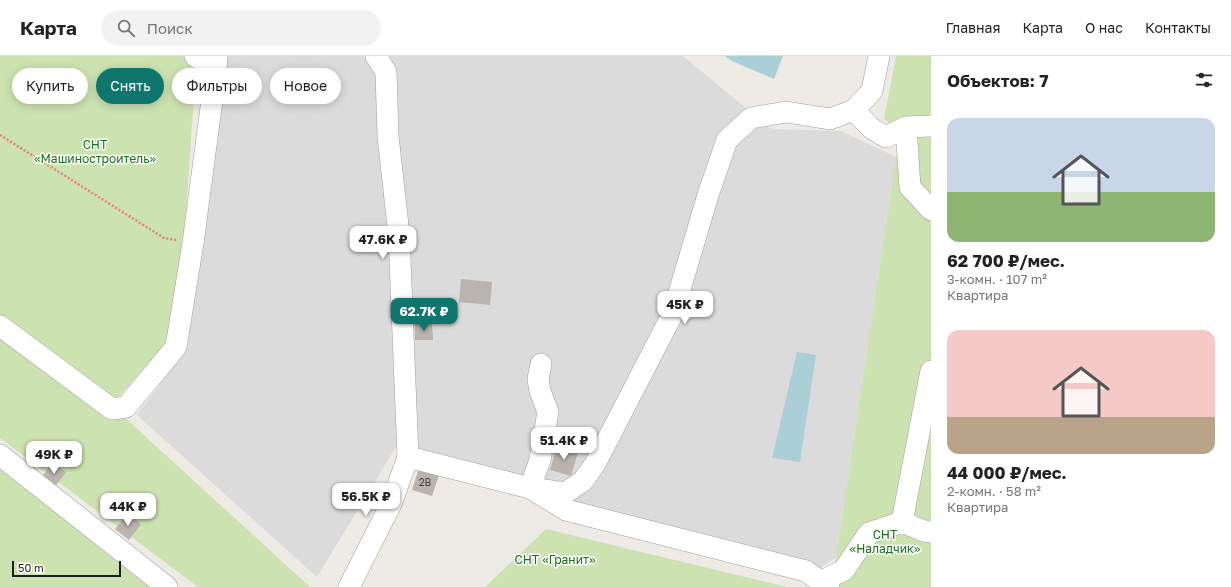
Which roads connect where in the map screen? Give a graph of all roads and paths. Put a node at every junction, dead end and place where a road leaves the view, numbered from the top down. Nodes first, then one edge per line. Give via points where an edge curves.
1 (195, 56) edge
2 (376, 56) edge
3 (879, 56) edge
4 (217, 63) edge
5 (854, 110) junction
6 (931, 126) edge
7 (906, 127) junction
8 (0, 135) edge
9 (931, 210) edge
10 (193, 243) junction
11 (0, 326) edge
12 (541, 364) dead end
13 (931, 371) edge
14 (0, 455) edge
15 (408, 457) junction
16 (530, 488) junction
17 (902, 522) junction
18 (931, 532) edge
19 (806, 571) junction
20 (167, 587) edge
21 (350, 587) edge
22 (829, 587) edge

1 - 4 street
2 - 15 street via 386,72 388,136 399,235
3 - 5 street via 872,91
4 - 10 street
5 - 7 street via 871,128 886,137
5 - 16 street via 830,119 786,112 751,118 727,140 673,314 595,464 583,481 565,493
6 - 7 street
7 - 9 street via 910,187
8 - 10 path via 164,238
10 - 11 street via 176,347 126,407 112,409
12 - 16 street via 538,379 548,412 540,460
13 - 17 street
14 - 20 street
15 - 16 street
15 - 21 street via 391,504
16 - 19 street via 566,510
17 - 18 street
17 - 19 street via 869,533 844,570 822,581
19 - 22 street

